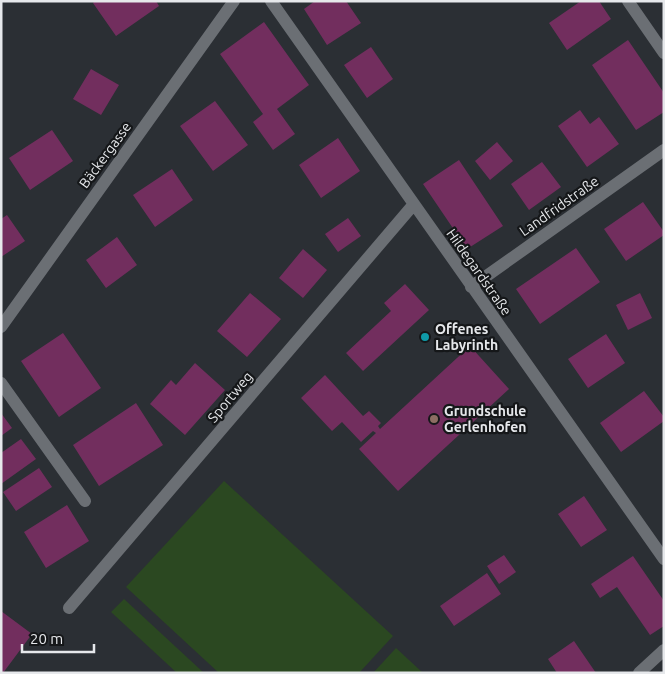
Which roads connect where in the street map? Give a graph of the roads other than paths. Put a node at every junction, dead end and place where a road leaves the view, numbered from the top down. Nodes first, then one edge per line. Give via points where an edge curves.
1 (234, 1) edge
2 (271, 1) edge
3 (628, 1) edge
4 (664, 52) edge
5 (664, 150) edge
6 (414, 204) junction
7 (472, 287) junction
8 (1, 328) edge
9 (1, 383) edge
10 (85, 501) dead end
11 (664, 559) edge
12 (69, 608) dead end
13 (664, 650) edge
14 (639, 673) edge

1 - 8 street, Bäckergasse
2 - 6 street, Hildegardstraße
3 - 4 street
5 - 7 street, Landfridstraße
6 - 7 street, Hildegardstraße
6 - 12 street, Sportweg
7 - 11 street, Hildegardstraße
9 - 10 street
13 - 14 street

